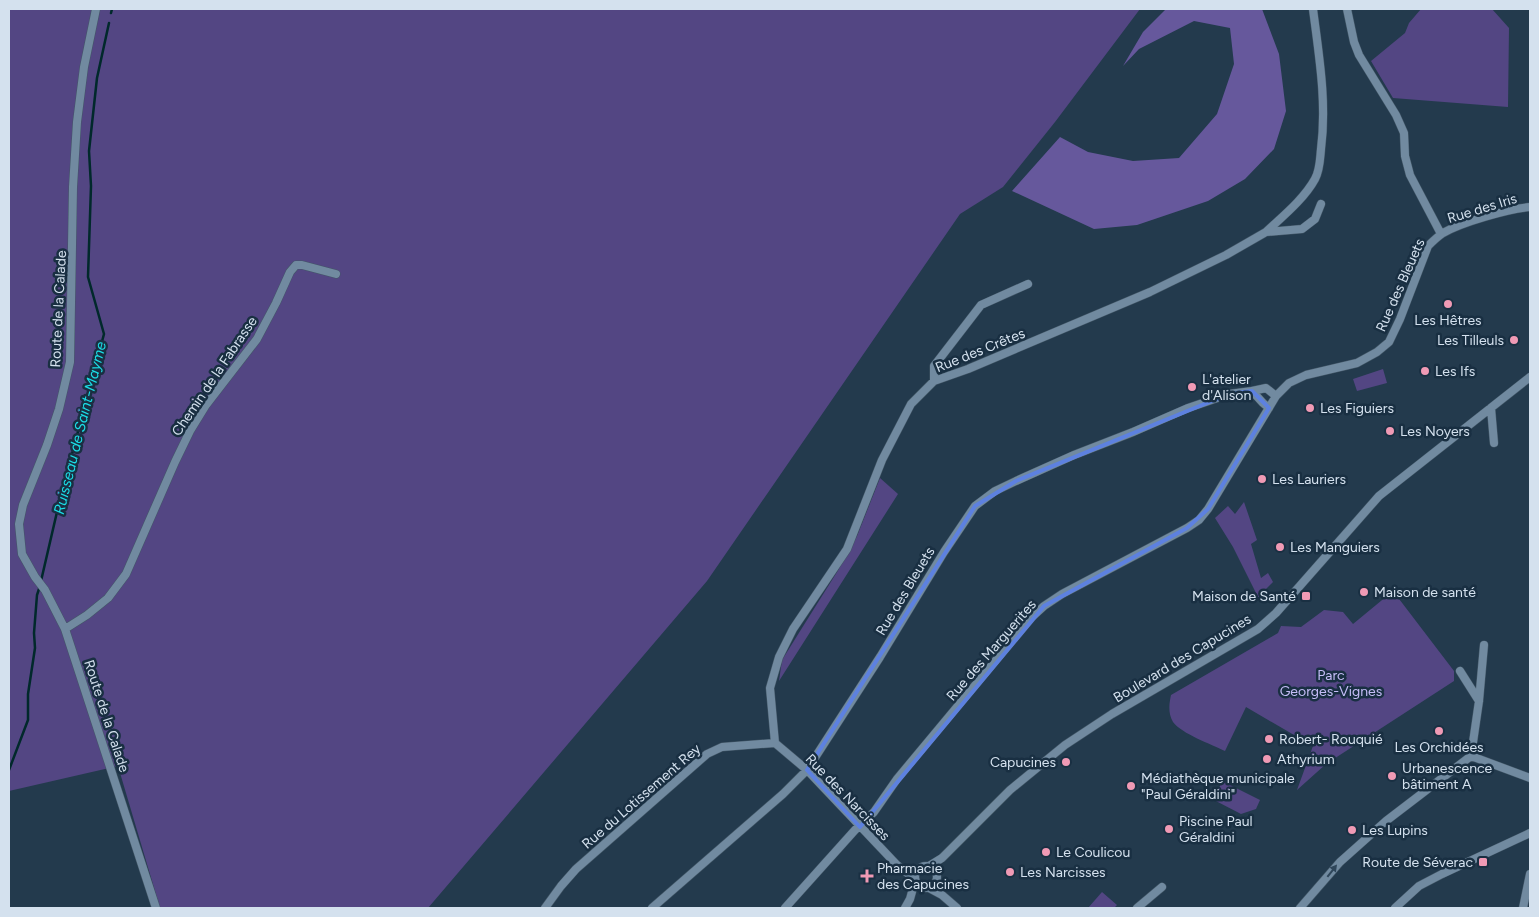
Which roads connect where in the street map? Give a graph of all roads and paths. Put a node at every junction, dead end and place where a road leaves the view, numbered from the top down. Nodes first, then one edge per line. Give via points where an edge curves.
1 (96, 9) edge
2 (1313, 9) edge
3 (1347, 9) edge
4 (1321, 204) dead end
5 (1530, 208) edge
6 (1266, 232) junction
7 (1441, 234) junction
8 (336, 274) dead end
9 (1028, 284) dead end
10 (1530, 377) edge
11 (934, 381) junction
12 (1252, 391) junction
13 (1276, 396) junction
14 (1269, 408) junction
15 (1491, 408) junction
16 (1494, 443) dead end
17 (65, 629) junction
18 (1484, 645) dead end
19 (1460, 671) dead end
20 (1480, 701) junction
21 (775, 743) junction
22 (1471, 756) junction
23 (807, 770) junction
24 (1530, 778) edge
25 (860, 827) junction
26 (1529, 836) edge
27 (942, 858) junction
28 (929, 866) junction
29 (1530, 874) edge
30 (915, 877) junction
31 (937, 878) junction
32 (1162, 887) dead end
33 (928, 888) junction
34 (942, 895) junction
35 (910, 899) junction
36 (156, 908) edge
37 (545, 908) edge
38 (652, 908) edge
39 (786, 908) edge
40 (905, 908) edge
41 (956, 908) edge
42 (1137, 908) edge
43 (1300, 908) edge
44 (1395, 908) edge
45 (1523, 908) edge

1 - 17 street, Route de la Calade via 77,122 70,362 60,409 23,505 19,524 22,554
2 - 6 street, Rue des Crêtes via 1324,100 1319,170 1290,209
3 - 7 street, Rue des Bleuets via 1359,55 1396,115 1404,133 1410,175
4 - 6 street, Rue des Crêtes via 1315,219 1302,229
5 - 7 street, Rue des Iris via 1482,218
6 - 11 street, Rue des Crêtes via 1150,292
7 - 13 street, Rue des Bleuets via 1428,246 1389,342 1357,363 1306,375
8 - 17 street, Chemin de la Fabrasse via 302,265 296,265 290,272 256,339 190,430 126,574 108,598
9 - 11 street via 981,305 934,366
10 - 15 street, Boulevard des Capucines
11 - 21 street, Rue des Crêtes via 910,404 882,460 848,549 793,629 779,658 770,688
12 - 13 street, Rue des Bleuets via 1266,388
12 - 14 street
12 - 23 street, Rue des Bleuets via 1229,394 1188,408 1074,455 995,491 975,506
13 - 14 street, Rue des Marguerites
14 - 25 street, Rue des Marguerites via 1199,520 1044,606
15 - 16 street
15 - 27 street, Boulevard des Capucines via 1379,496 1276,613 1258,629 1065,745 1004,796
17 - 36 street, Route de la Calade
18 - 20 street
19 - 20 street
20 - 22 street
21 - 23 street, Rue des Narcisses
21 - 37 street, Rue du Lotissement Rey via 722,747 707,754 576,870
22 - 24 street
43 -> 22 street via 1340,862 1386,821
23 - 25 street, Rue des Narcisses
23 - 38 street, Rue des Bleuets
25 - 30 street, Rue des Narcisses via 902,869
25 - 39 street, Rue des Marguerites
26 - 44 street via 1419,886
27 - 28 street, Boulevard des Capucines
27 - 31 street, Boulevard des Capucines
28 - 30 street via 920,867
28 - 31 street
29 - 45 street
30 - 33 street via 919,887
30 - 35 street
31 - 33 street
31 - 34 street
32 - 42 street
33 - 34 street
33 - 35 street
34 - 41 street
35 - 40 street

